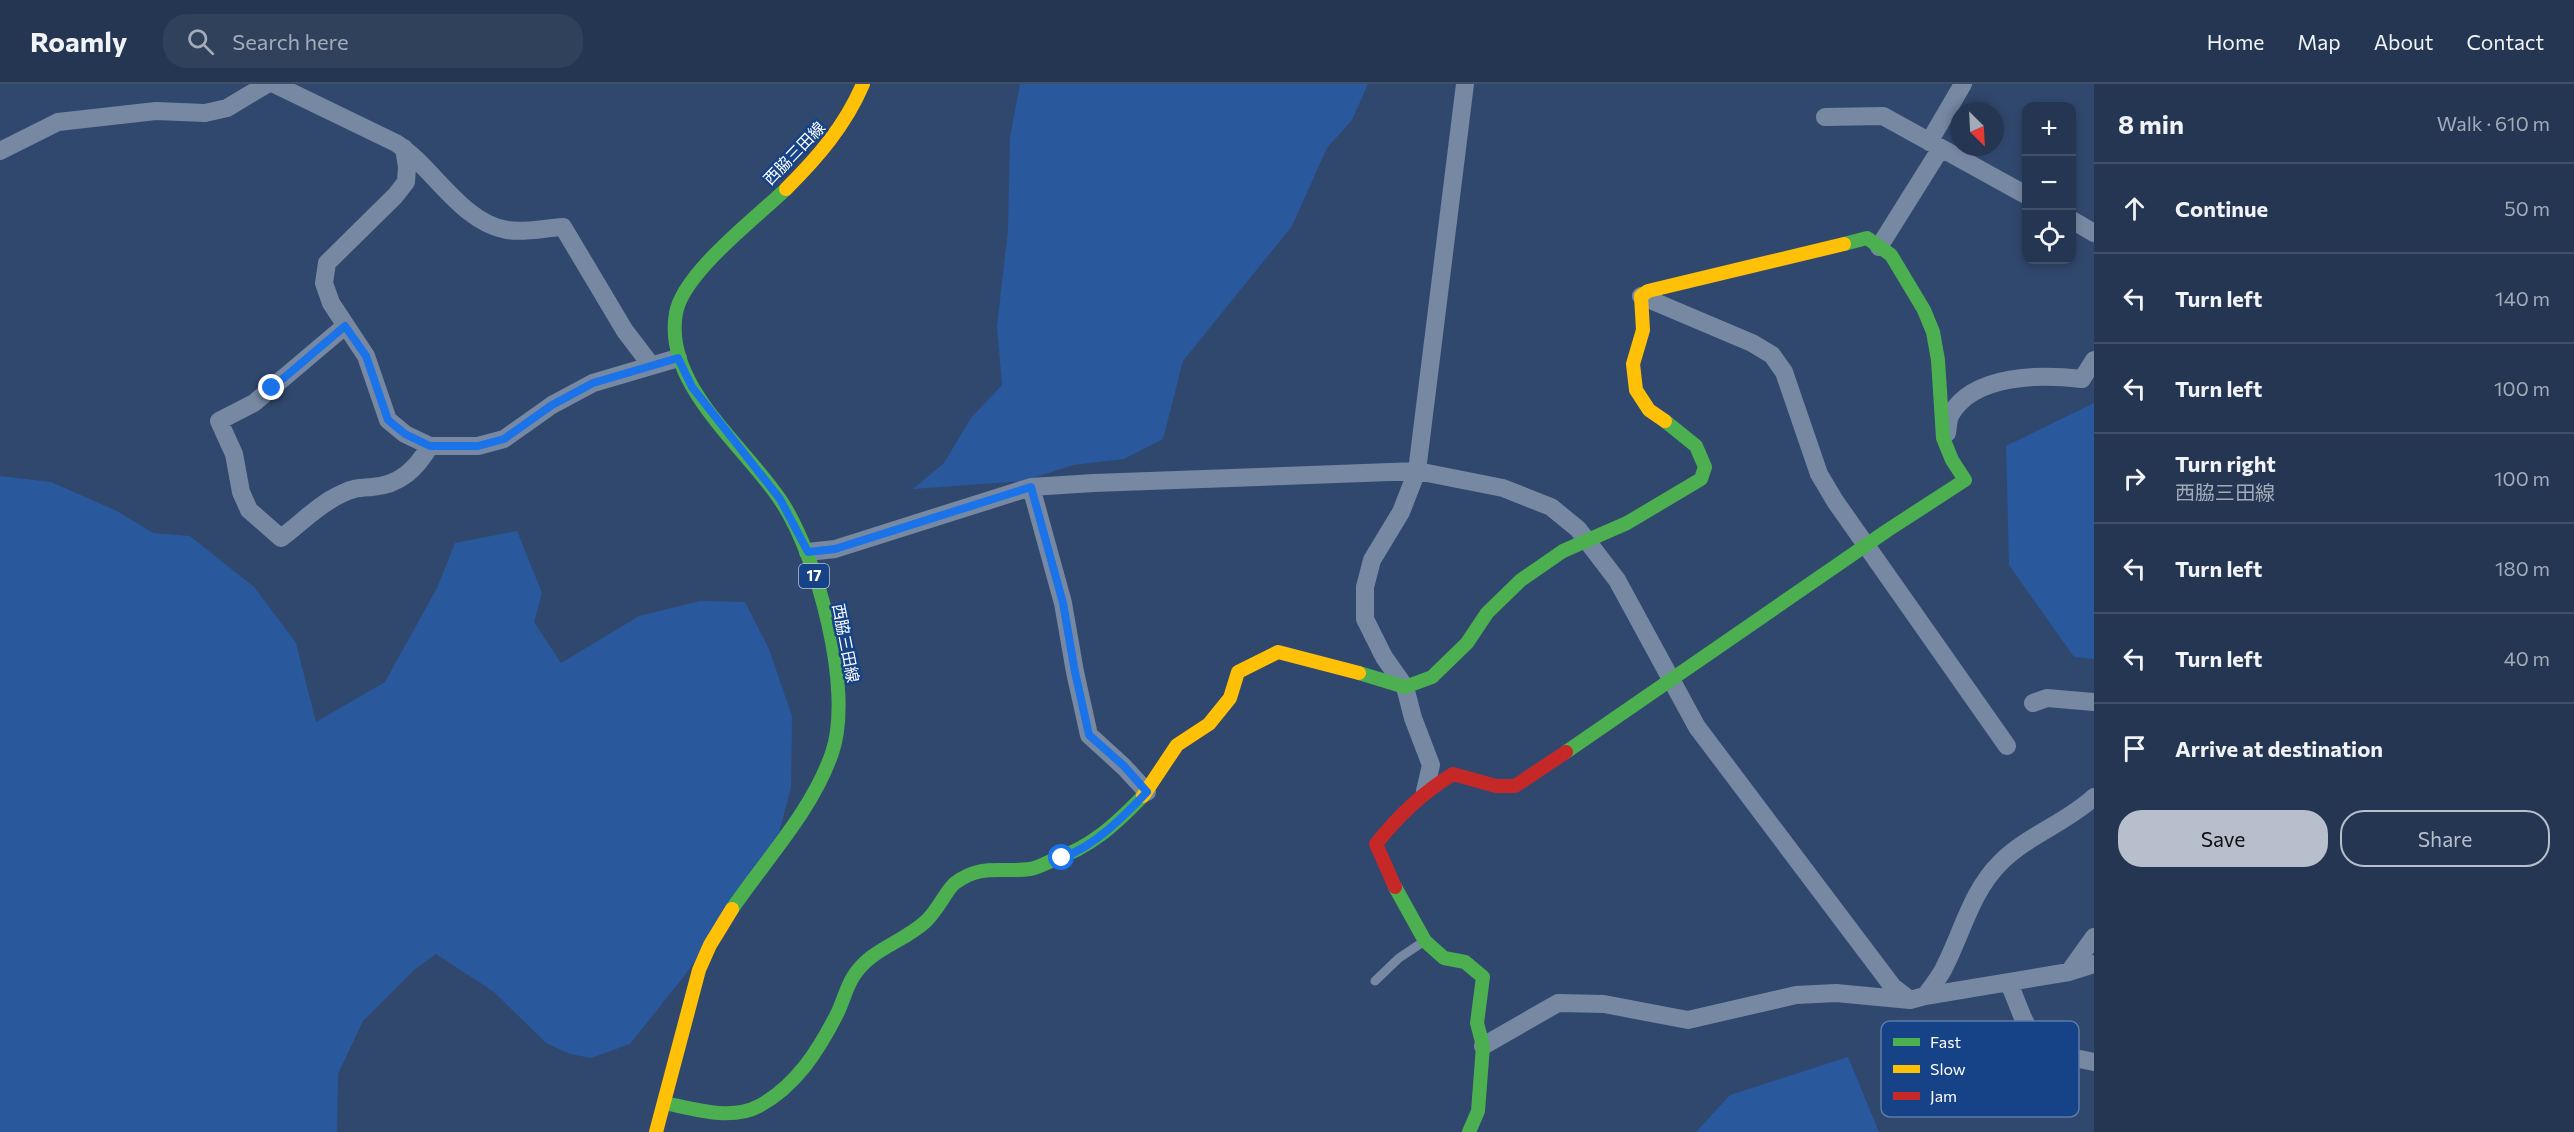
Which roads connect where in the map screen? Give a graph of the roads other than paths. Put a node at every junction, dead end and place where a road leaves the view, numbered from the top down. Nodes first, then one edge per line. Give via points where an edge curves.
1 (267, 84) edge
2 (274, 84) edge
3 (863, 84) edge
4 (1465, 84) edge
5 (1963, 84) edge
6 (1825, 117) dead end
7 (1935, 145) junction
8 (404, 148) junction
9 (1, 149) edge
10 (2022, 193) edge
11 (2076, 222) edge
12 (2094, 232) edge
13 (1879, 247) junction
14 (1641, 296) junction
15 (345, 326) junction
16 (678, 358) junction
17 (2094, 360) edge
18 (651, 365) junction
19 (430, 446) junction
20 (1949, 453) junction
21 (1417, 471) junction
22 (1031, 487) junction
23 (1587, 541) junction
24 (1867, 545) junction
25 (808, 552) junction
26 (1670, 681) junction
27 (1405, 687) junction
28 (2094, 702) edge
29 (2033, 703) dead end
30 (2007, 746) dead end
31 (1425, 791) junction
32 (1147, 792) junction
33 (2094, 796) edge
34 (2094, 937) edge
35 (1425, 941) junction
36 (2094, 964) edge
37 (2069, 972) junction
38 (1375, 981) dead end
39 (2009, 983) junction
40 (1917, 998) junction
41 (2025, 1021) edge
42 (1483, 1046) junction
43 (2079, 1059) edge
44 (2094, 1062) edge
45 (665, 1103) junction
46 (656, 1132) edge
47 (1469, 1132) edge

1 - 9 street via 228,108 205,113 156,111 58,122
2 - 8 street
3 - 16 street, 西脇三田線 / 17 via 845,123 822,152 686,289 676,313 674,339
4 - 21 street
5 - 7 street
6 - 7 street via 1883,116
7 - 10 street
7 - 13 street
8 - 15 street via 406,182 327,263 324,283
8 - 18 street via 477,218 507,230 563,227 625,331
11 - 12 street
13 - 14 street via 1867,238 1648,291
13 - 20 street via 1891,255 1933,333 1943,438
14 - 23 street via 1643,330 1633,364 1636,390 1649,410 1696,446 1706,467 1701,479 1627,523
14 - 24 street via 1772,355 1784,372 1819,474
15 - 19 street via 366,356 388,420
15 - 19 street via 254,403 219,421 234,454 241,492 249,510 281,538 338,495 404,477 418,465
16 - 18 street
16 - 25 street, 西脇三田線 / 17 via 692,387 780,499
17 - 20 street via 2082,379 2042,376 2005,380 1971,394 1951,415
18 - 19 street via 593,383 552,405 504,439 478,446
20 - 24 street via 1965,480
21 - 22 street
21 - 23 street via 1503,488 1551,507
21 - 27 street via 1401,512 1372,560 1365,587 1365,619
22 - 25 street via 835,549
22 - 32 street via 1063,603 1089,735
23 - 26 street via 1617,580
23 - 27 street via 1521,580 1432,677
24 - 26 street
24 - 30 street
25 - 45 street, 西脇三田線 / 17 via 837,684 839,723 834,748 806,805 701,963
26 - 31 street via 1515,786 1496,786 1453,774
26 - 40 street via 1710,745 1893,987
27 - 31 street via 1431,765
27 - 32 street via 1278,652 1238,672 1230,698 1209,724 1177,745
28 - 29 street via 2047,698
31 - 35 street via 1398,815 1376,844
32 - 45 street via 1118,822 1077,852 1030,869 985,869 953,884 925,923 867,959 853,977 811,1061 778,1094 756,1108 728,1113
33 - 40 street via 2000,862 1974,900 1943,970
34 - 37 street
35 - 38 lane
35 - 42 street via 1444,958 1465,963 1483,977 1478,1023
36 - 37 street
37 - 39 street
39 - 40 street
39 - 41 street
40 - 42 street via 1796,995 1688,1020 1604,1004 1558,1003
42 - 47 street via 1478,1111
43 - 44 street
45 - 46 street, 西脇三田線 / 17

